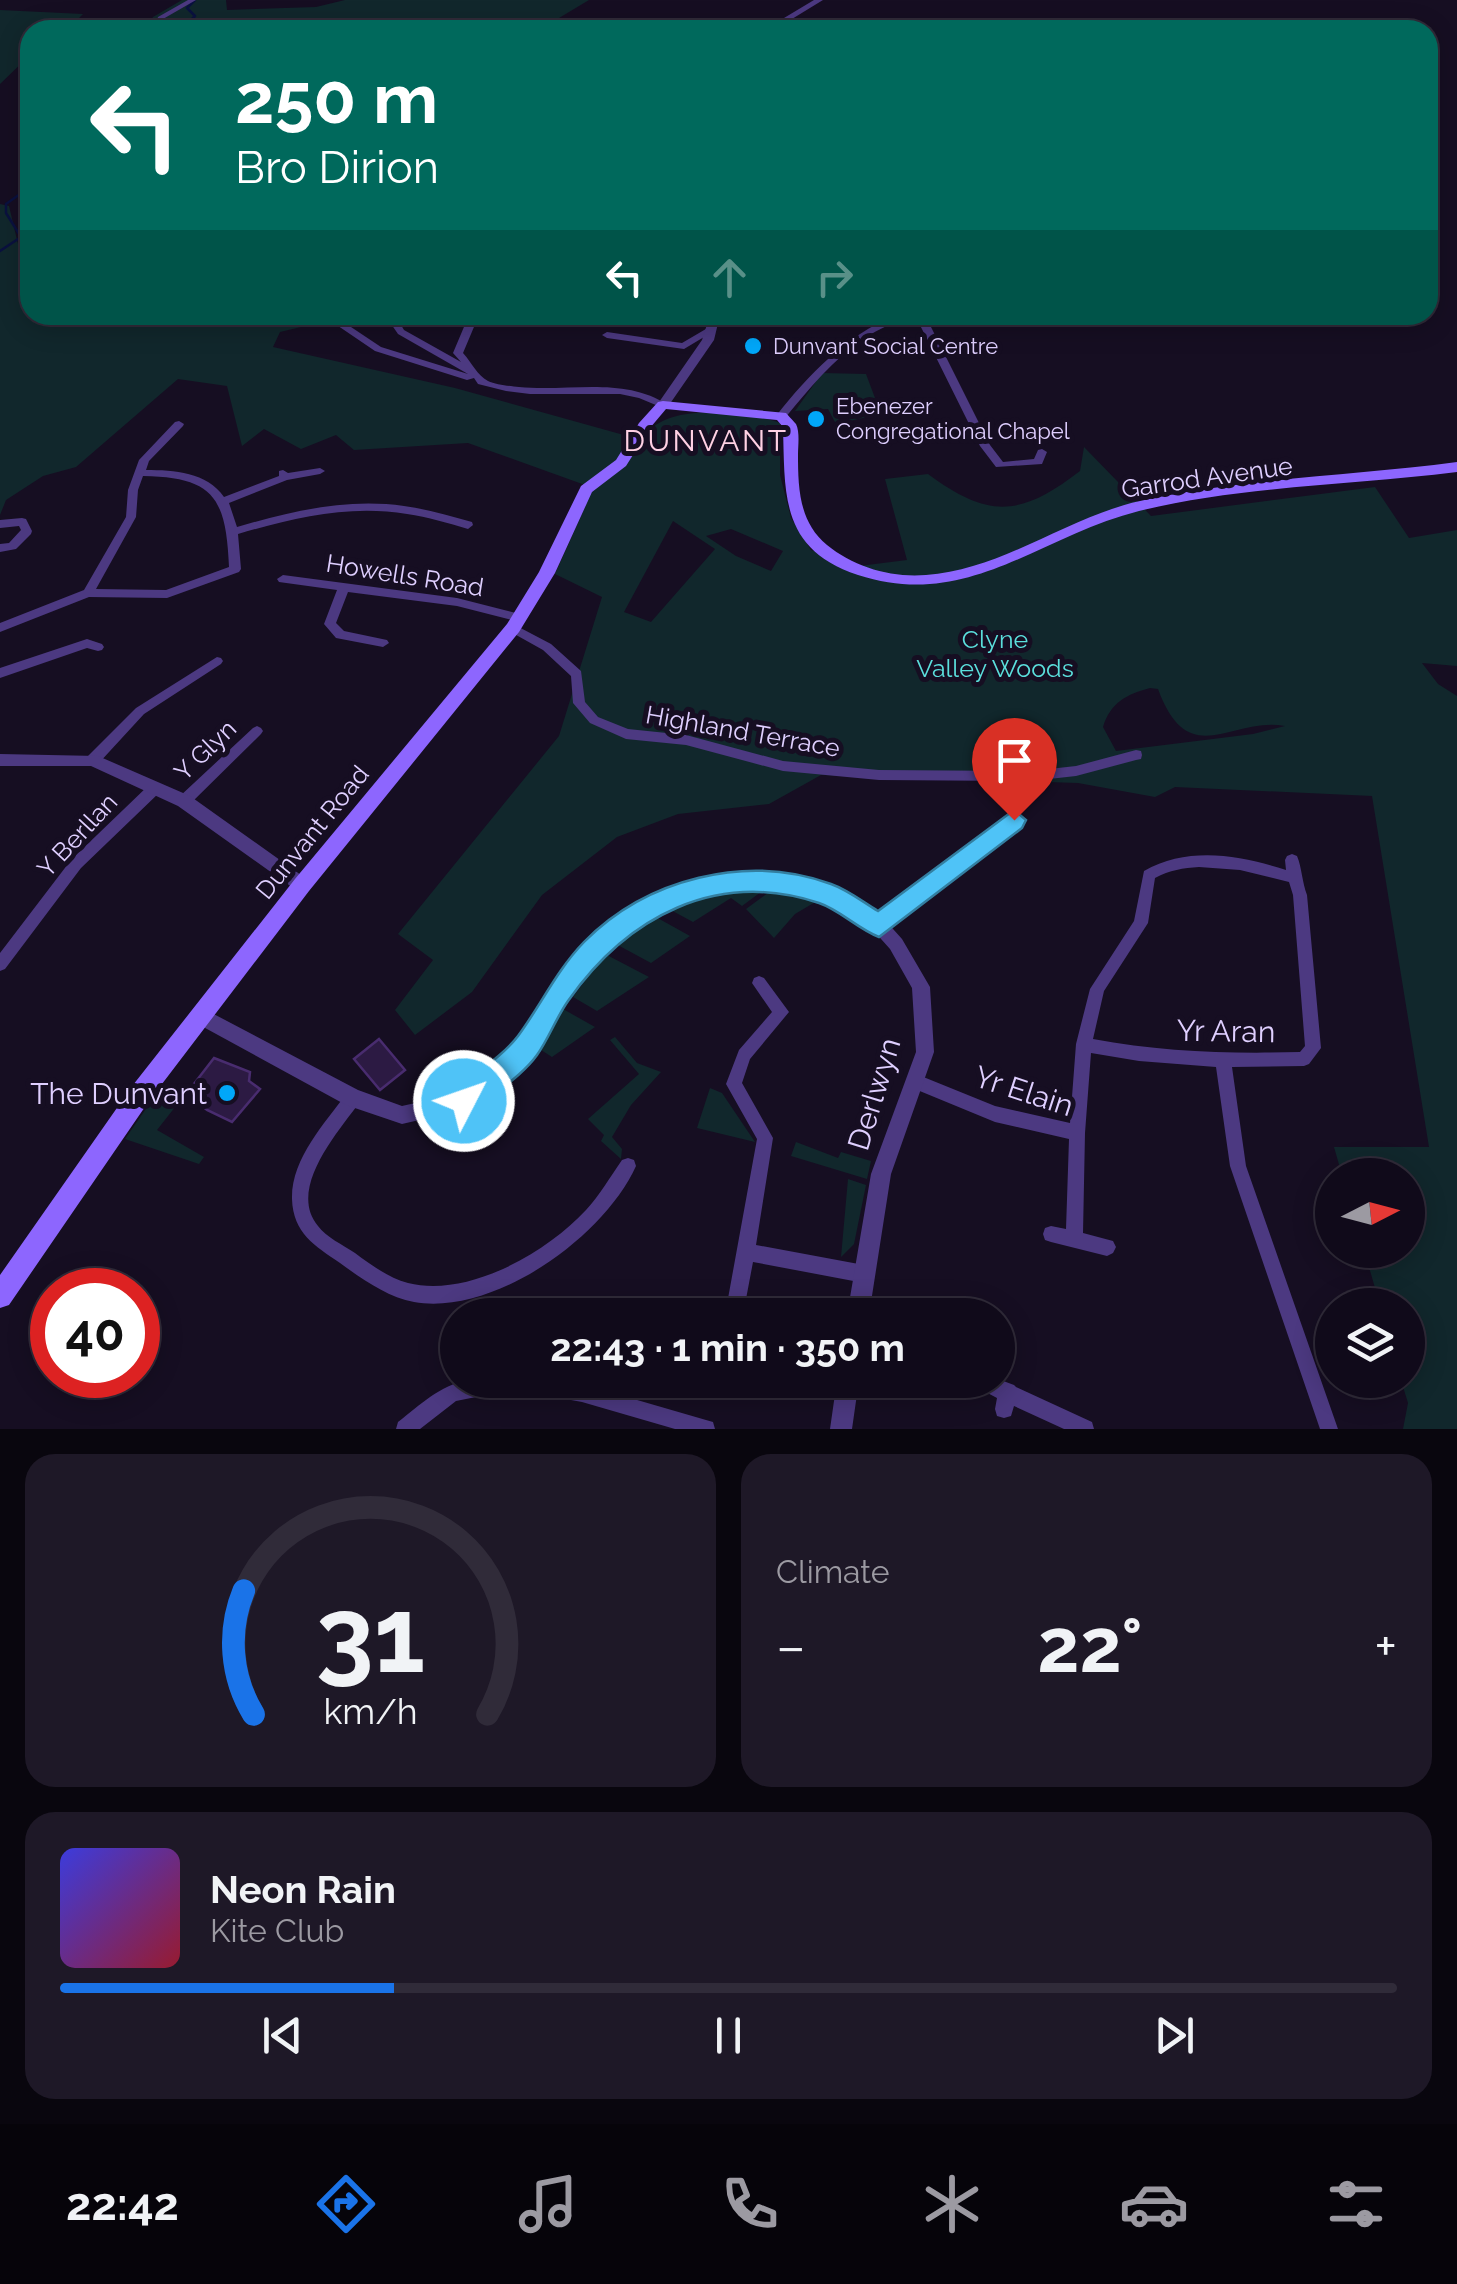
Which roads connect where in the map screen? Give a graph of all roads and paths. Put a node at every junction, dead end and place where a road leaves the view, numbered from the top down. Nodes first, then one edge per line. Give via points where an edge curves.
1 (192, 0) edge
2 (818, 0) edge
3 (159, 20) edge
4 (786, 20) edge
5 (342, 325) edge
6 (396, 325) edge
7 (470, 325) edge
8 (712, 325) edge
9 (878, 325) edge
10 (925, 325) edge
11 (711, 329) junction
12 (607, 335) dead end
13 (479, 379) junction
14 (663, 405) junction
15 (781, 416) junction
16 (180, 423) dead end
17 (1042, 452) dead end
18 (1457, 467) edge
19 (320, 471) dead end
20 (139, 473) junction
21 (225, 501) junction
22 (0, 524) edge
23 (468, 526) dead end
24 (232, 532) junction
25 (0, 548) edge
26 (283, 579) dead end
27 (343, 588) junction
28 (88, 593) junction
29 (517, 623) junction
30 (0, 628) edge
31 (378, 637) dead end
32 (98, 647) dead end
33 (217, 661) dead end
34 (0, 673) edge
35 (257, 731) dead end
36 (1136, 756) dead end
37 (0, 760) edge
38 (93, 760) junction
39 (156, 788) junction
40 (184, 802) junction
41 (1014, 820) dead end
42 (1292, 860) dead end
43 (1294, 878) junction
44 (302, 886) junction
45 (879, 925) junction
46 (0, 964) edge
47 (759, 982) dead end
48 (202, 1016) junction
49 (1084, 1044) junction
50 (1223, 1062) junction
51 (916, 1082) junction
52 (353, 1098) junction
53 (1077, 1132) junction
54 (628, 1166) dead end
55 (1052, 1234) dead end
56 (1074, 1239) junction
57 (1107, 1248) dead end
58 (746, 1252) junction
59 (864, 1274) junction
60 (0, 1296) edge
61 (737, 1298) edge
62 (860, 1298) edge
63 (845, 1398) edge
64 (1004, 1398) edge
65 (667, 1424) edge
66 (406, 1429) edge
67 (706, 1429) edge
68 (840, 1429) edge
69 (1085, 1429) edge
70 (1330, 1429) edge

1 - 3 street
2 - 4 street
5 - 13 street via 378,349
6 - 13 street
7 - 13 street via 458,353
8 - 11 street
9 - 15 street via 834,352
10 - 17 street via 1000,466 1038,462
11 - 12 street via 684,346
11 - 14 street
13 - 14 street via 533,394 632,390
14 - 15 main road
14 - 29 main road, Dunvant Road via 622,464 586,490
15 - 18 main road, Garrod Avenue via 790,426 788,470 800,524 832,558 913,582 975,571 1138,506
16 - 20 street
19 - 21 street via 284,475
20 - 21 street via 205,480
20 - 28 street via 131,518
21 - 24 street
22 - 25 street via 22,522 27,531
23 - 24 street via 378,504 338,504
24 - 28 street via 235,569 167,594
26 - 27 street, Howells Road
27 - 29 street, Howells Road via 457,602
27 - 31 street via 330,624 340,634
28 - 30 street
29 - 36 street, Highland Terrace via 576,674 579,703 594,720 626,734 686,740 783,766 879,775 1031,776
29 - 44 main road, Dunvant Road
32 - 34 street via 87,643
33 - 38 street via 140,710
35 - 40 street, Y Glyn
37 - 38 street
38 - 39 street
39 - 40 street
39 - 46 street, Y Berllan via 76,864
40 - 44 street
41 - 45 street
42 - 43 street, Yr Aran
43 - 49 street via 1236,862 1162,865 1145,886 1141,924 1098,989
43 - 50 street, Yr Aran via 1313,1048 1304,1059
44 - 48 main road, Dunvant Road
45 - 51 street, Derlwyn via 921,986 925,1052
45 - 52 street, Derlwyn via 826,894 793,887 759,881 688,890 632,916 593,951 526,1048 464,1101 402,1115
47 - 58 street via 787,1016 744,1056 734,1084 771,1161
48 - 52 street, Derlwyn
48 - 60 main road, Dunvant Road via 111,1133
49 - 50 street, Yr Aran via 1143,1057
49 - 53 street
50 - 70 street via 1238,1166
51 - 53 street, Yr Elain via 996,1114
51 - 59 street, Derlwyn via 880,1174
52 - 54 street via 307,1166 305,1223 345,1256 410,1293 462,1290 526,1268 588,1220
53 - 56 street, Yr Elain
55 - 56 street
56 - 57 street
58 - 59 street
58 - 61 street
59 - 62 street, Derlwyn
63 - 68 street
64 - 69 street
65 - 66 street via 577,1393 511,1384 453,1393
65 - 67 street

